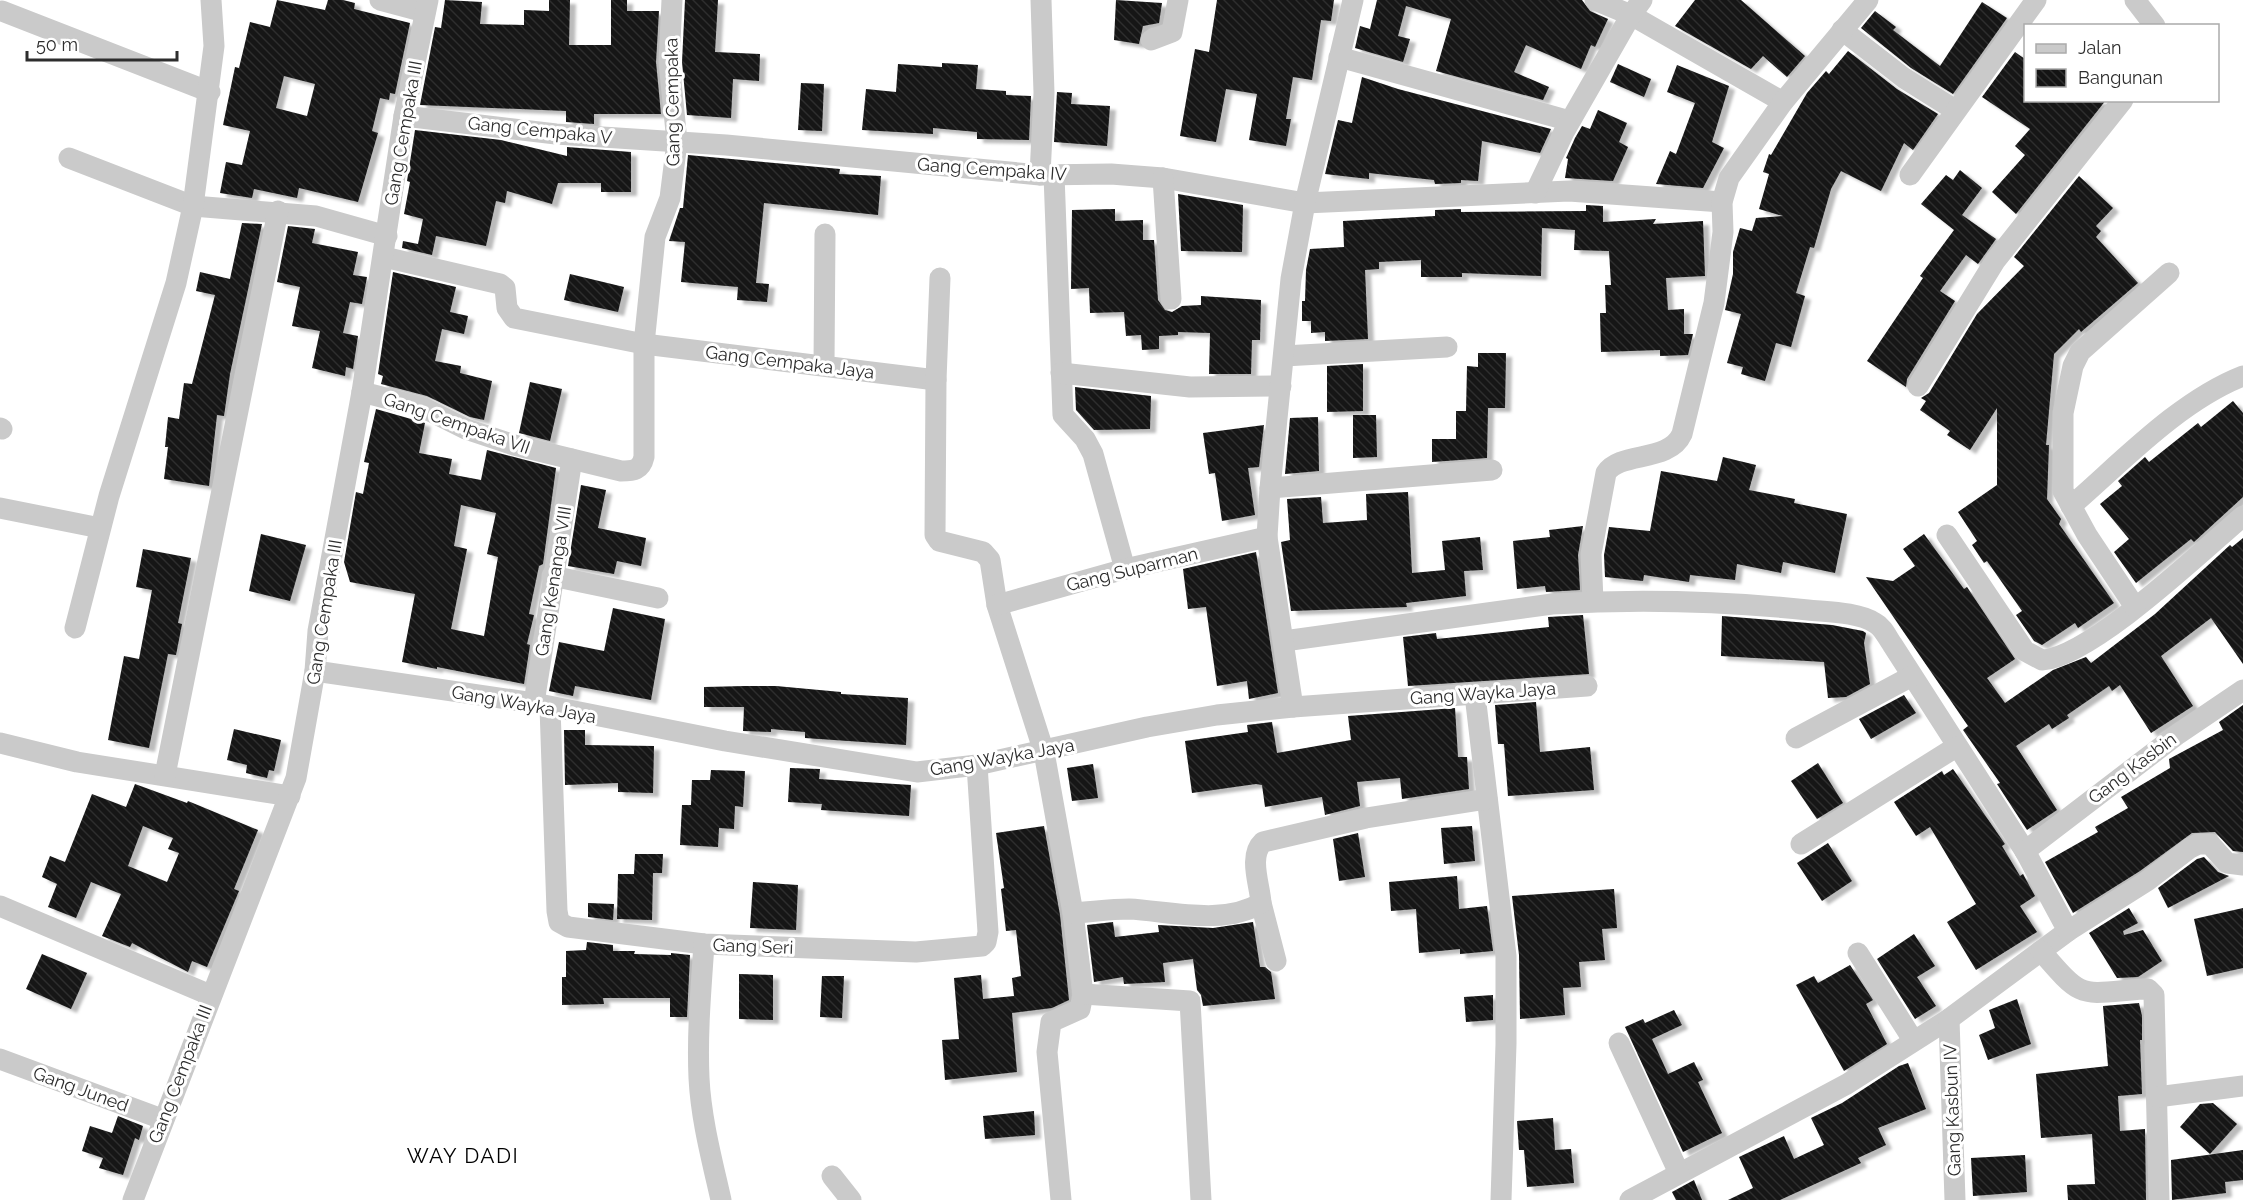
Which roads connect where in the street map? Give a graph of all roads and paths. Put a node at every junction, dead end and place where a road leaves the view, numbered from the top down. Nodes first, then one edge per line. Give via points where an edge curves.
1 (211, 0) edge
2 (380, 0) edge
3 (672, 0) edge
4 (1041, 0) edge
5 (1178, 0) edge
6 (1353, 0) edge
7 (1595, 0) edge
8 (1868, 0) edge
9 (2036, 0) edge
10 (2142, 3) edge
11 (427, 6) edge
12 (1636, 7) edge
13 (2, 9) edge
14 (2154, 24) edge
15 (1842, 30) junction
16 (1151, 40) dead end
17 (1339, 57) junction
18 (210, 92) junction
19 (1783, 102) junction
20 (2121, 102) edge
21 (1955, 110) junction
22 (404, 116) junction
23 (1570, 121) junction
24 (676, 142) junction
25 (69, 158) dead end
26 (1047, 175) junction
27 (1910, 175) dead end
28 (1163, 178) junction
29 (1535, 193) junction
30 (1722, 202) junction
31 (1305, 203) junction
32 (193, 206) junction
33 (278, 211) junction
34 (825, 234) dead end
35 (385, 247) junction
36 (2169, 273) dead end
37 (940, 278) dead end
38 (1171, 299) dead end
39 (644, 344) junction
40 (1447, 347) dead end
41 (1284, 356) junction
42 (824, 365) junction
43 (1061, 374) junction
44 (2243, 376) edge
45 (936, 380) junction
46 (1281, 386) junction
47 (1918, 386) dead end
48 (362, 392) junction
49 (572, 459) junction
50 (1492, 470) dead end
51 (1270, 488) junction
52 (2071, 506) junction
53 (0, 508) edge
54 (2243, 516) edge
55 (100, 528) junction
56 (1947, 535) dead end
57 (1267, 537) junction
58 (1125, 569) junction
59 (552, 576) junction
60 (658, 598) dead end
61 (1593, 601) junction
62 (997, 605) junction
63 (2135, 607) junction
64 (75, 628) dead end
65 (1284, 641) junction
66 (315, 671) junction
67 (1912, 676) junction
68 (1587, 686) dead end
69 (2243, 690) edge
70 (1475, 695) junction
71 (542, 705) junction
72 (1293, 707) junction
73 (1796, 738) dead end
74 (0, 743) edge
75 (1956, 747) junction
76 (1044, 752) junction
77 (977, 765) junction
78 (165, 776) junction
79 (290, 796) junction
80 (1487, 799) junction
81 (1801, 844) dead end
82 (2025, 851) junction
83 (2243, 865) edge
84 (1262, 903) junction
85 (0, 906) edge
86 (1073, 913) junction
87 (2068, 931) junction
88 (704, 944) junction
89 (2042, 951) junction
90 (1858, 952) dead end
91 (1276, 961) dead end
92 (1083, 994) junction
93 (210, 995) junction
94 (1949, 1019) junction
95 (1913, 1040) junction
96 (1619, 1043) dead end
97 (0, 1059) edge
98 (2243, 1086) edge
99 (2157, 1097) junction
100 (162, 1119) junction
101 (1679, 1173) junction
102 (832, 1176) dead end
103 (1664, 1192) edge
104 (133, 1200) edge
105 (721, 1200) edge
106 (851, 1200) edge
107 (1061, 1200) edge
108 (1201, 1200) edge
109 (1501, 1200) edge
110 (1630, 1200) edge
111 (1955, 1200) edge
112 (2159, 1200) edge

1 - 18 street via 214,46
2 - 11 street
3 - 24 street, Gang Cempaka via 669,62
4 - 26 street
5 - 16 street via 1172,32
6 - 17 street
7 - 12 street
8 - 15 street
9 - 21 street
10 - 14 street
11 - 22 street, Gang Cempaka III
12 - 19 street
12 - 23 street
13 - 18 street
15 - 19 street
15 - 21 street via 1904,78
17 - 23 street
17 - 31 street
18 - 32 street
19 - 30 street via 1729,178
20 - 47 street via 1990,268
21 - 27 street
22 - 24 street, Gang Cempaka V via 556,134
22 - 35 street, Gang Cempaka III
23 - 29 street
24 - 26 street, Gang Cempaka IV
24 - 39 street, Gang Cempaka via 670,198 655,237
25 - 32 street
26 - 28 street, Gang Cempaka IV
26 - 43 street
28 - 31 street, Gang Cempaka IV
28 - 38 street
29 - 30 street, Gang Cempaka IV via 1569,191
29 - 31 street, Gang Cempaka IV
30 - 61 street via 1723,232 1714,303 1682,434 1670,447 1613,465 1606,473 1592,554
31 - 41 street via 1291,279
32 - 33 street
32 - 55 street via 176,283
33 - 35 street via 316,216
33 - 78 street
34 - 42 street
35 - 39 street, Gang Cempaka Jaya via 500,284 505,288 509,314 514,318
35 - 48 street, Gang Cempaka III
36 - 52 street via 2076,358 2063,413 2061,448 2063,491
37 - 45 street
39 - 42 street, Gang Cempaka Jaya
39 - 49 street, Gang Cempaka VII via 642,465 637,470 621,471
40 - 41 street
41 - 46 street
42 - 45 street, Gang Cempaka Jaya
43 - 46 street via 1190,387
43 - 58 street via 1063,415 1093,454
44 - 52 street via 2216,388 2178,414
45 - 62 street via 936,538 987,556
46 - 51 street
48 - 49 street, Gang Cempaka VII via 424,408 481,435
48 - 66 street, Gang Cempaka III via 318,631
49 - 59 street, Gang Kenanga VIII
50 - 51 street
51 - 57 street
52 - 63 street
53 - 55 street
54 - 63 street
55 - 64 street
56 - 63 street via 2025,651 2035,658 2052,660 2064,655
57 - 58 street, Gang Suparman
57 - 65 street
58 - 62 street, Gang Suparman
59 - 60 street
59 - 71 street, Gang Kenanga VIII
61 - 65 street
61 - 67 street via 1718,602 1862,619 1882,629
62 - 76 street
65 - 72 street
66 - 71 street, Gang Wayka Jaya
66 - 79 street, Gang Cempaka III
67 - 73 street
67 - 75 street
68 - 70 street, Gang Wayka Jaya
69 - 82 street, Gang Kasbin via 2178,734
70 - 72 street, Gang Wayka Jaya
70 - 80 street
71 - 77 street, Gang Wayka Jaya via 889,768 939,771
71 - 88 street, Gang Seri via 559,922 568,927
72 - 76 street, Gang Wayka Jaya via 1159,725
74 - 78 street via 76,762
75 - 81 street
75 - 82 street
76 - 77 street, Gang Wayka Jaya
76 - 86 street
77 - 88 street, Gang Seri via 988,932 982,946 916,952
78 - 79 street
79 - 93 street, Gang Cempaka III
80 - 84 street via 1366,818 1263,842 1255,858
80 - 109 street via 1506,956
82 - 87 street
83 - 87 street via 2224,862 2210,844 2195,845
84 - 86 street via 1215,915 1126,909
84 - 91 street
85 - 93 street
86 - 92 street
87 - 89 street
88 - 105 street via 699,1079
89 - 94 street
89 - 99 street via 2063,978 2080,991 2151,992 2156,1014
90 - 95 street
92 - 107 street via 1080,1010 1052,1021 1048,1028
92 - 108 street via 1190,1001
93 - 100 street, Gang Cempaka III
94 - 95 street
94 - 111 street, Gang Kasbun IV
95 - 101 street via 1847,1084
96 - 101 street
97 - 100 street, Gang Juned
98 - 99 street
99 - 112 street
100 - 104 street, Gang Cempaka III
101 - 103 street
102 - 106 street
103 - 110 street

